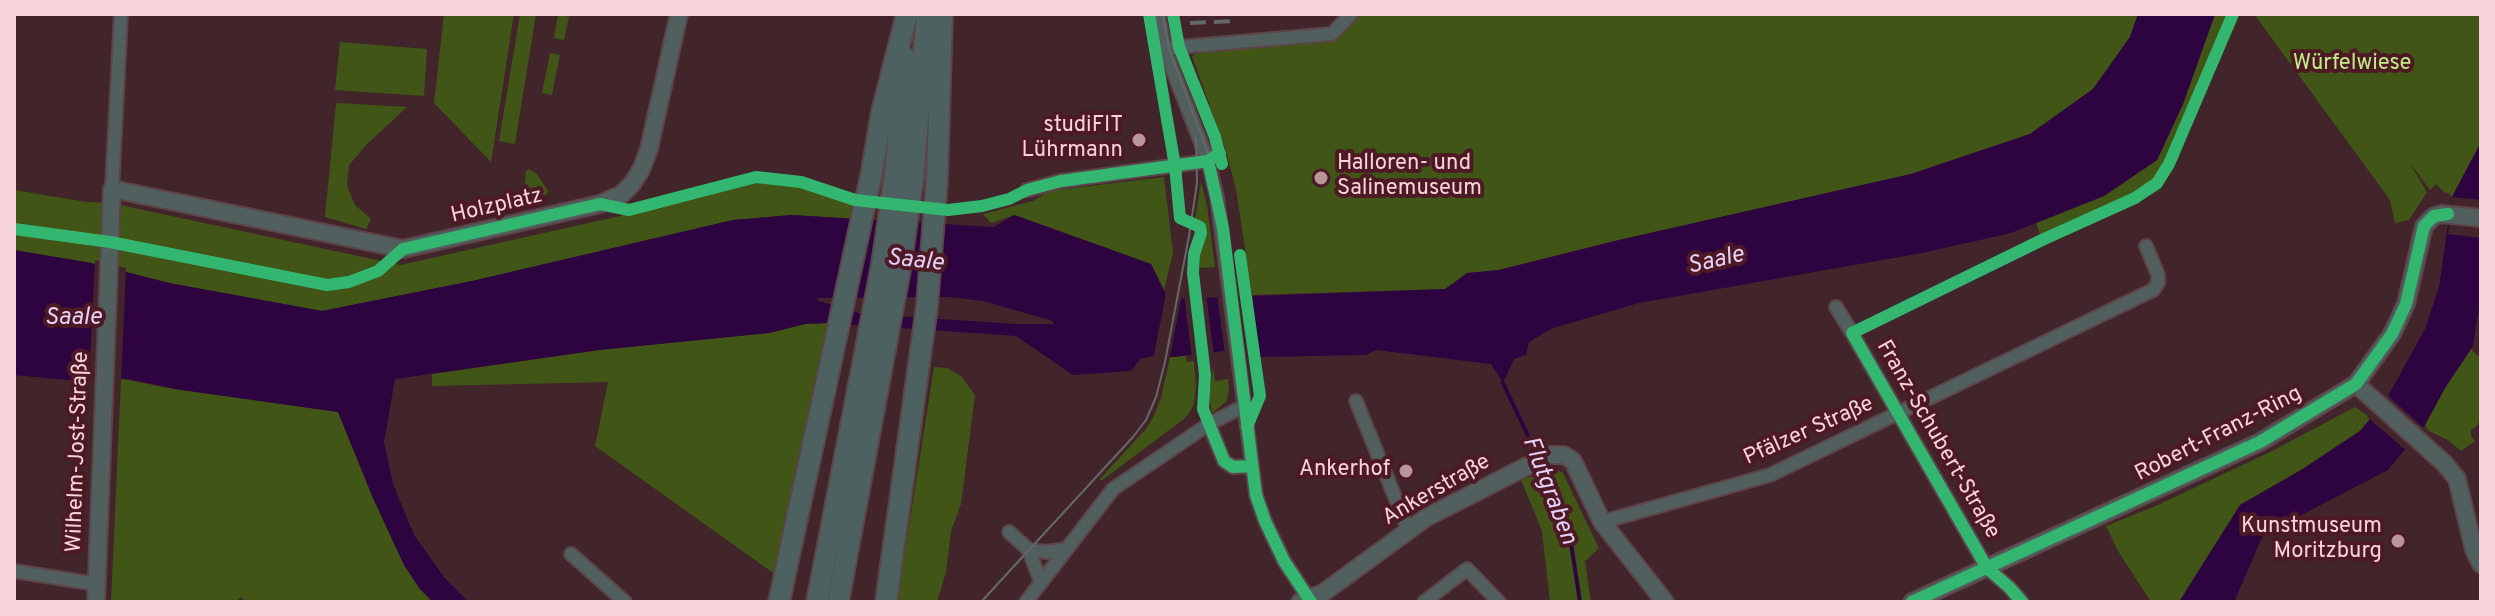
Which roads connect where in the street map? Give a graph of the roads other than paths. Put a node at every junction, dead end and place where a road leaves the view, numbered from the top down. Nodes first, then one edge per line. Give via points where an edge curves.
1 (121, 14) edge
2 (679, 14) edge
3 (907, 14) edge
4 (927, 14) edge
5 (942, 14) edge
6 (1158, 14) edge
7 (1351, 14) edge
8 (1165, 50) junction
9 (1208, 161) junction
10 (904, 177) junction
11 (112, 189) junction
12 (1027, 190) dead end
13 (2481, 218) edge
14 (2146, 246) dead end
15 (1836, 307) dead end
16 (870, 387) junction
17 (2363, 390) junction
18 (1356, 401) dead end
19 (1244, 406) junction
20 (1898, 414) junction
21 (1209, 424) junction
22 (1252, 466) junction
23 (1602, 522) junction
24 (1408, 529) junction
25 (1009, 532) dead end
26 (1067, 549) junction
27 (1029, 550) junction
28 (571, 554) dead end
29 (2481, 564) edge
30 (1987, 568) junction
31 (14, 571) edge
32 (1041, 583) junction
33 (96, 584) junction
34 (1307, 601) edge
35 (96, 602) edge
36 (625, 602) edge
37 (779, 602) edge
38 (817, 602) edge
39 (838, 602) edge
40 (886, 602) edge
41 (1026, 602) edge
42 (1424, 602) edge
43 (1499, 602) edge
44 (1665, 602) edge
45 (1912, 602) edge
46 (2022, 602) edge

1 - 11 street
2 - 11 street, Holzplatz via 641,170 622,194 600,204 403,249
3 - 10 main road
3 - 37 main road
4 - 10 main road via 922,89
5 - 40 main road via 927,306
6 - 8 street
7 - 8 street via 1332,34
8 - 9 street
9 - 12 street
9 - 19 street via 1220,212
10 - 16 main road via 882,265
11 - 33 street, Wilhelm-Jost-Straße
13 - 17 street, Robert-Franz-Ring via 2448,214 2434,216 2424,226 2406,304
14 - 20 street, Pfälzer Straße via 2158,275 2153,290
15 - 20 street, Franz-Schubert-Straße
16 - 38 main road
16 - 39 main road
17 - 29 street via 2457,479
17 - 30 street, Robert-Franz-Ring
18 - 24 street
19 - 21 street
19 - 22 street
20 - 23 street, Pfälzer Straße via 1770,475
20 - 30 street, Franz-Schubert-Straße
21 - 22 street via 1224,461 1233,467
21 - 26 street via 1113,489
22 - 34 street via 1265,521
23 - 24 street, Ankerstraße via 1573,461 1549,455
23 - 44 street, Ankerstraße
24 - 34 street, Ankerstraße
25 - 27 street
26 - 27 street
26 - 32 street
27 - 32 street
28 - 36 street
30 - 45 street, Robert-Franz-Ring
30 - 46 street, Franz-Schubert-Straße
31 - 33 street
32 - 41 street
33 - 35 street, Wilhelm-Jost-Straße
42 - 43 street via 1467,569

